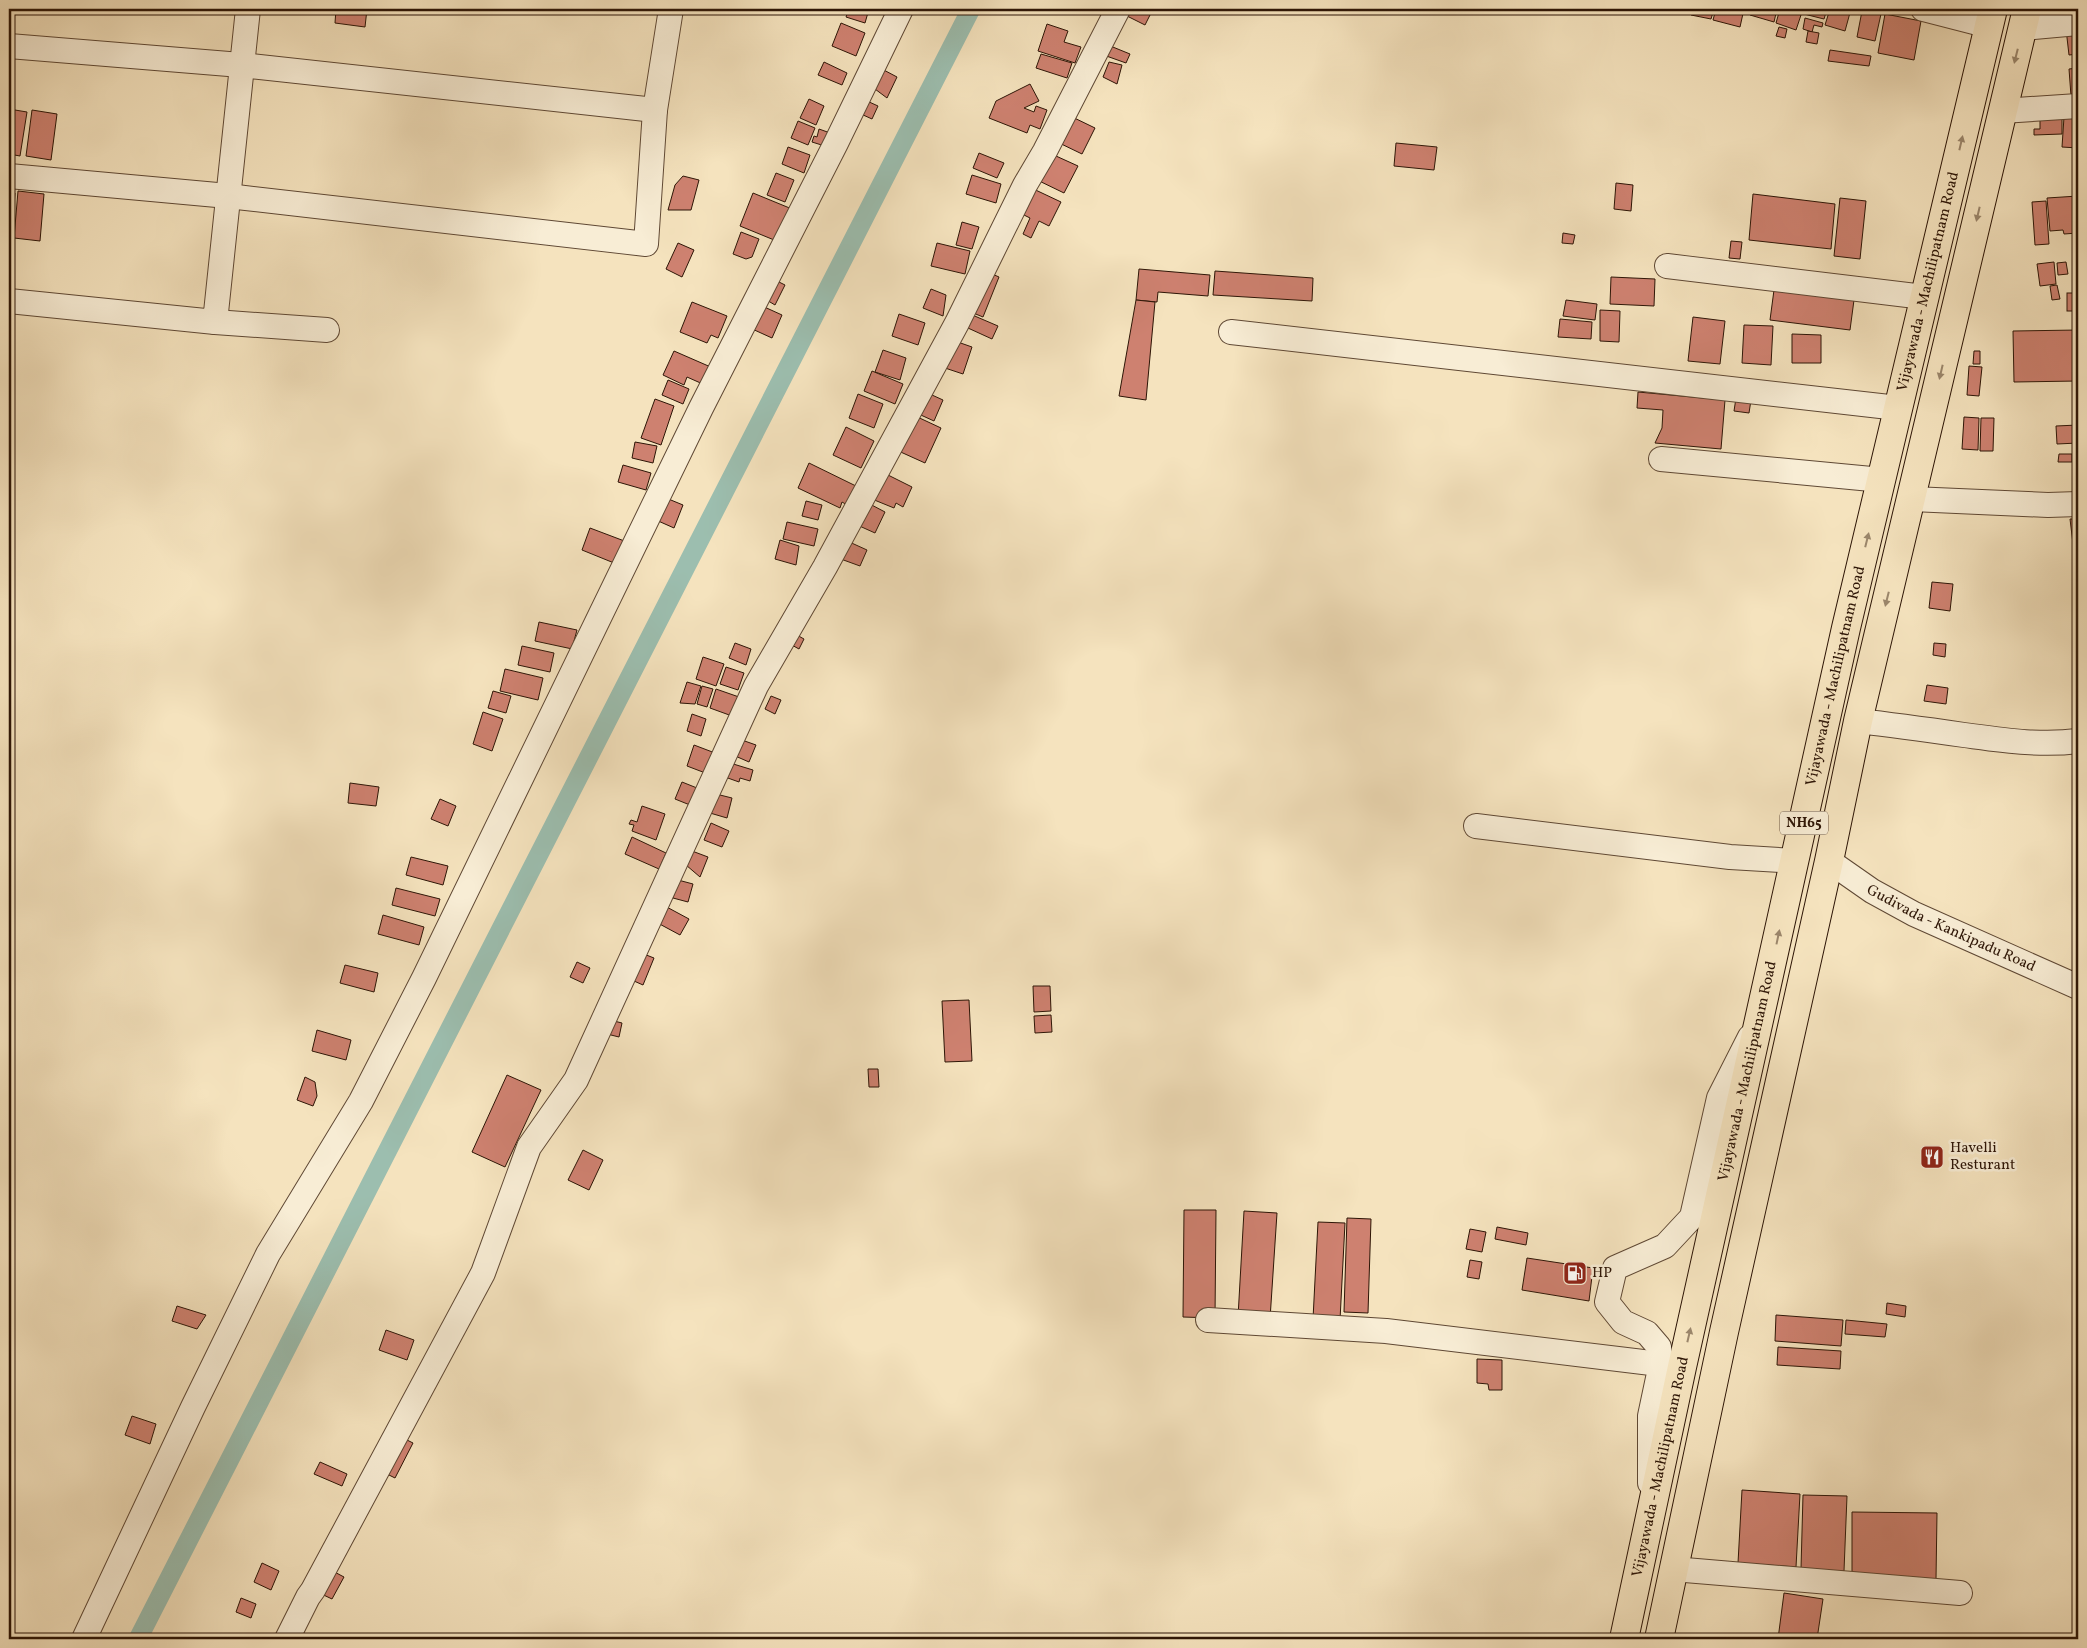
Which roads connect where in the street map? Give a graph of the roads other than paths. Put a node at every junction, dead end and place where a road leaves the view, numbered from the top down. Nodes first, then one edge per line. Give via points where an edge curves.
1 (248, 9) edge
2 (671, 9) edge
3 (901, 9) edge
4 (1118, 9) edge
5 (1923, 9) edge
6 (1991, 17) edge
7 (2025, 18) edge
8 (2078, 23) edge
9 (9, 46) edge
10 (241, 65) junction
11 (2078, 106) edge
12 (655, 110) junction
13 (2002, 111) junction
14 (9, 176) edge
15 (228, 196) junction
16 (1667, 266) dead end
17 (1924, 297) junction
18 (9, 301) edge
19 (215, 322) junction
20 (327, 330) dead end
21 (1231, 332) dead end
22 (1898, 408) junction
23 (1661, 459) dead end
24 (1882, 480) junction
25 (1912, 499) junction
26 (2078, 504) edge
27 (1858, 720) junction
28 (2078, 741) edge
29 (1476, 826) dead end
30 (1795, 861) junction
31 (1829, 861) junction
32 (2078, 987) edge
33 (1760, 1017) junction
34 (1208, 1320) dead end
35 (1671, 1366) junction
36 (1673, 1569) junction
37 (1960, 1593) dead end
38 (84, 1639) edge
39 (287, 1639) edge
40 (1624, 1639) edge
41 (1659, 1639) edge

1 - 10 street
2 - 12 street
3 - 38 street via 692,426 424,978 361,1101 268,1254
4 - 39 street via 957,323 825,567 756,686 576,1080 528,1146 482,1273
5 - 6 street
17 -> 6 highway, Vijayawada - Machilipatnam Road / NH65
7 - 8 street
7 -> 13 highway, Vijayawada - Machilipatnam Road / NH65
9 - 10 street
10 - 12 street
10 - 15 street
11 - 13 street
12 - 15 street via 646,244
13 -> 25 highway, Vijayawada - Machilipatnam Road / NH65
14 - 15 street
15 - 19 street
16 - 17 street
17 - 22 highway, Vijayawada - Machilipatnam Road / NH65
18 - 19 street
19 - 20 street
21 - 22 street
22 - 24 highway, Vijayawada - Machilipatnam Road / NH65
23 - 24 street
30 -> 24 highway, Vijayawada - Machilipatnam Road / NH65
25 - 26 street
25 -> 27 highway, Vijayawada - Machilipatnam Road / NH65
27 - 28 street via 1998,740
27 - 31 highway, Vijayawada - Machilipatnam Road / NH65
29 - 30 street via 1730,857
33 -> 30 highway, Vijayawada - Machilipatnam Road / NH65
31 - 32 street, Gudivada - Kankipadu Road via 1914,914
31 - 36 highway, Vijayawada - Machilipatnam Road / NH65
35 -> 33 highway, Vijayawada - Machilipatnam Road / NH65
33 - 35 street via 1719,1098 1692,1217 1665,1246 1615,1268 1608,1302 1623,1322 1648,1333
34 - 35 street via 1386,1331
35 - 40 highway, Vijayawada - Machilipatnam Road / NH65 via 1650,1515
36 - 37 street
36 - 41 highway, Vijayawada - Machilipatnam Road / NH65

